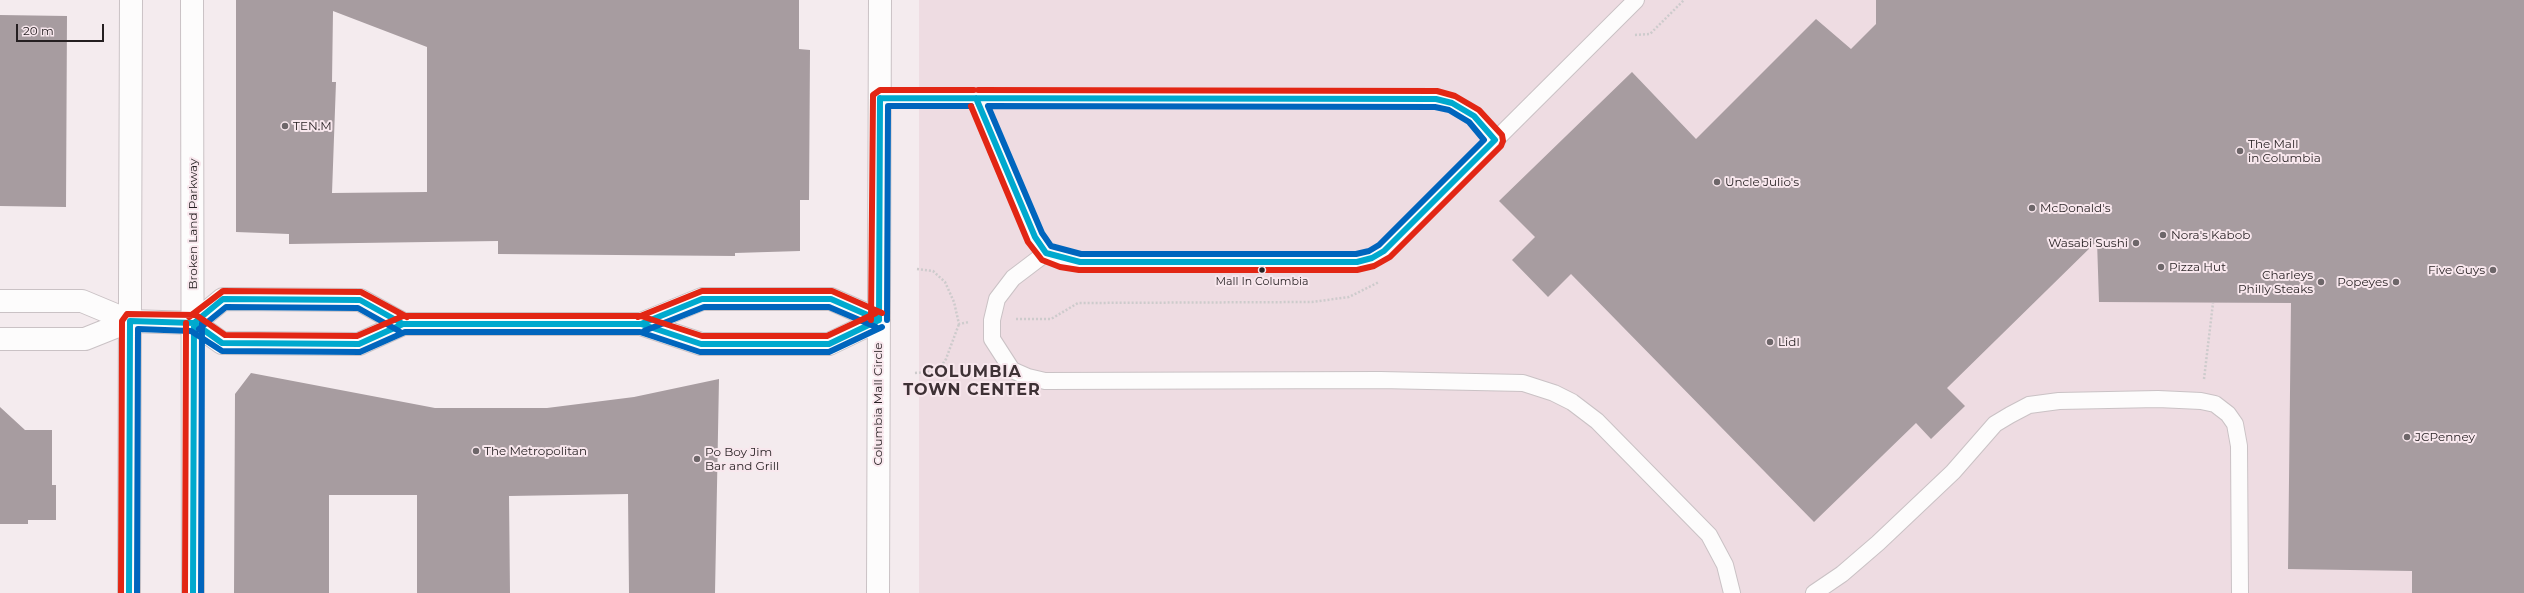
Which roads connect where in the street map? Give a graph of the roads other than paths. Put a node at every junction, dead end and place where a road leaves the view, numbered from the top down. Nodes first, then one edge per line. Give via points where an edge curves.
1 (132, 0) edge
2 (192, 0) edge
3 (880, 0) edge
4 (1636, 0) edge
5 (880, 98) junction
6 (976, 98) junction
7 (1496, 140) junction
8 (1046, 253) junction
9 (0, 300) edge
10 (878, 320) junction
11 (130, 321) junction
12 (194, 323) junction
13 (402, 324) junction
14 (641, 324) junction
15 (0, 339) edge
16 (130, 593) edge
17 (193, 593) edge
18 (878, 593) edge
19 (1732, 593) edge
20 (1814, 593) edge
21 (2240, 593) edge

1 - 11 street
2 - 12 street, Broken Land Parkway
3 - 5 street, Columbia Mall Circle
4 - 7 lane
5 - 6 lane
5 - 10 street, Columbia Mall Circle
6 - 7 lane via 1436,99 1452,103 1474,116
6 - 8 lane via 1035,237
7 - 8 lane via 1384,251 1357,262 1080,262
8 - 19 lane via 1013,278 997,299 992,320 992,339 1012,370 1045,381 1523,383 1572,402 1597,422 1709,535 1725,565
9 - 11 street via 82,300
10 - 14 street via 829,344 702,344
10 - 14 street via 831,299 702,299
10 - 18 street, Columbia Mall Circle
11 - 12 street
11 - 15 street via 85,339
11 - 16 street
12 - 13 street via 222,343 360,344
12 - 13 street via 223,299 231,299 360,300
12 - 17 street, Broken Land Parkway
13 - 14 street
20 - 21 lane via 1842,574 1878,543 1953,472 1995,424 2016,412 2029,405 2059,401 2158,399 2215,404 2228,414 2235,424 2239,446

